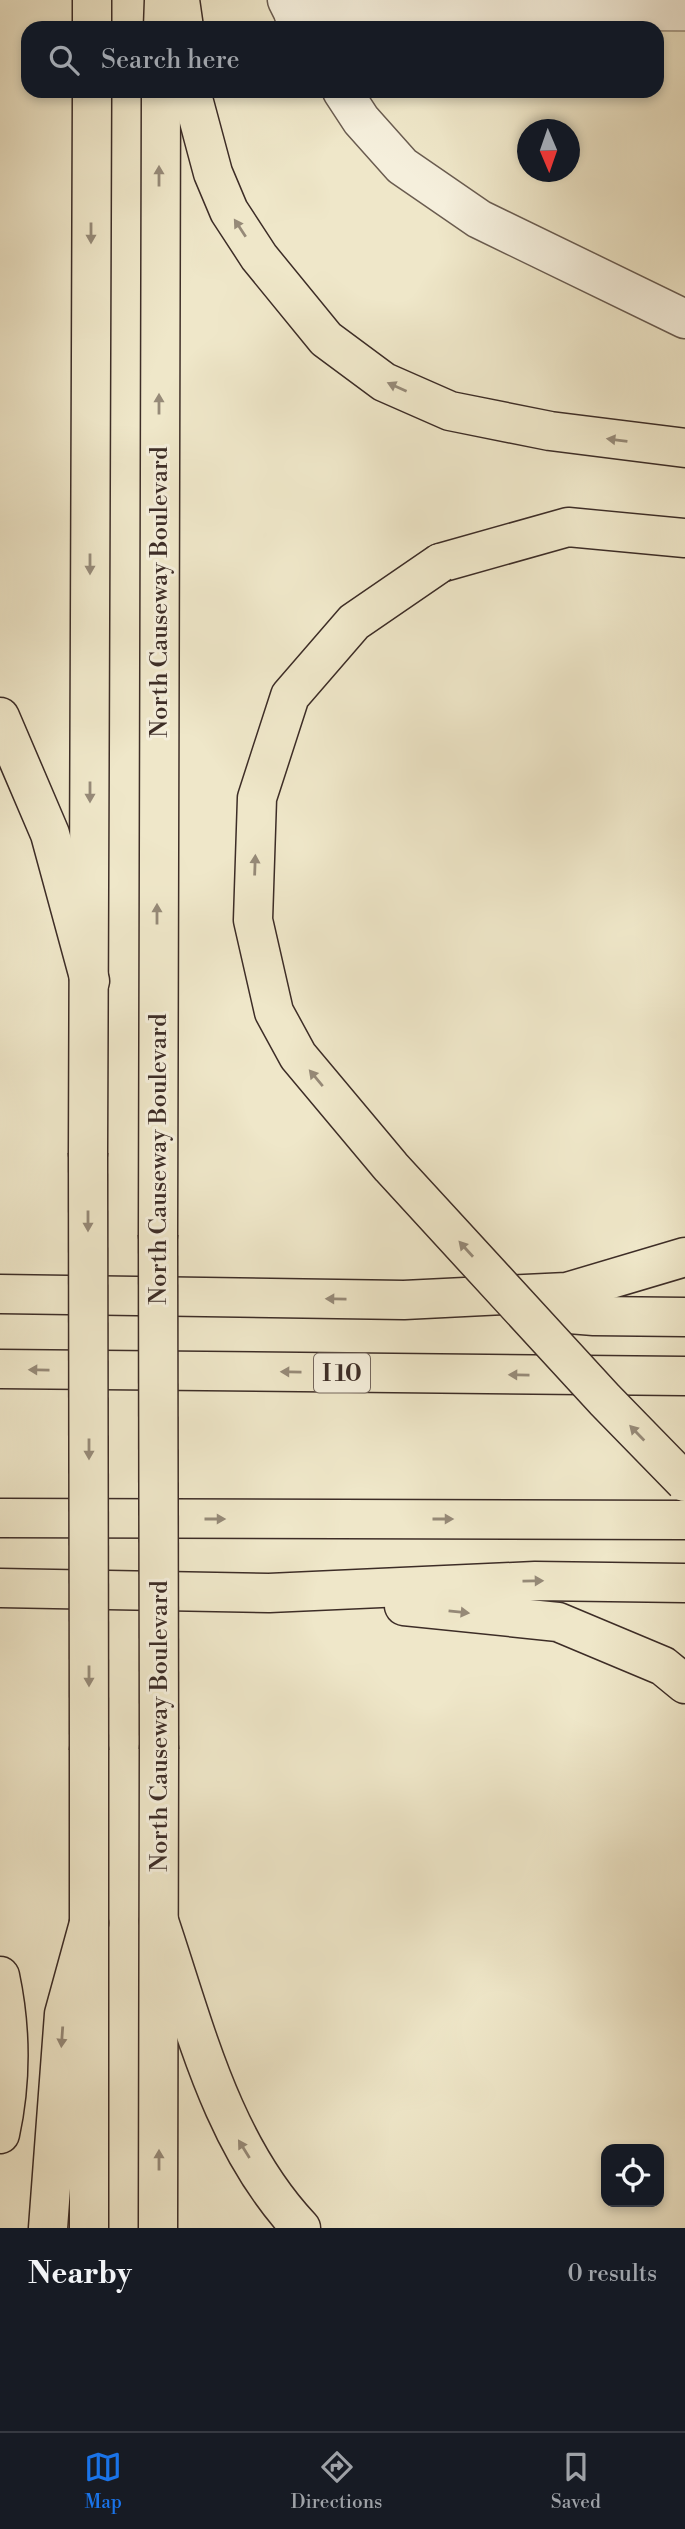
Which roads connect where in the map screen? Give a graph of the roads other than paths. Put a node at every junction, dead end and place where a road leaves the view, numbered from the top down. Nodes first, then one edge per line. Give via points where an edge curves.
1 (92, 0) edge
2 (164, 0) edge
3 (180, 0) edge
4 (685, 12) edge
5 (294, 15) edge
6 (92, 21) edge
7 (163, 21) edge
8 (183, 21) edge
9 (92, 98) edge
10 (161, 98) edge
11 (193, 98) edge
12 (347, 98) edge
13 (685, 318) edge
14 (685, 448) edge
15 (685, 538) edge
16 (0, 717) edge
17 (90, 981) junction
18 (685, 1257) edge
19 (0, 1294) edge
20 (404, 1300) junction
21 (685, 1317) edge
22 (0, 1369) edge
23 (685, 1376) edge
24 (685, 1482) edge
25 (0, 1518) edge
26 (685, 1520) edge
27 (685, 1583) edge
28 (0, 1588) edge
29 (270, 1592) junction
30 (685, 1684) edge
31 (159, 1921) junction
32 (89, 1923) junction
33 (0, 1976) edge
34 (0, 2134) edge
35 (291, 2217) edge
36 (48, 2228) edge
37 (89, 2228) edge
38 (158, 2228) edge

1 - 6 highway
2 - 7 highway
3 - 8 highway
4 - 5 street via 346,11
9 -> 17 highway
31 -> 10 highway, North Causeway Boulevard, bridge
14 -> 11 highway via 551,431 450,411 384,382 326,339 259,257 229,211 213,173
12 - 13 street via 402,166 479,219
24 -> 15 highway, bridge via 391,1167 298,1056 274,1012 253,920 257,798 290,696 354,622 440,563 568,527
16 - 17 highway via 50,834
17 -> 32 highway, bridge
18 - 20 highway via 567,1292
20 -> 19 highway
20 - 21 highway via 594,1316
23 -> 22 highway, I 10
25 -> 26 highway
29 -> 27 highway via 535,1581
28 - 29 highway
29 -> 30 highway via 558,1622 663,1666
35 -> 31 highway via 239,2142 219,2099
38 -> 31 highway, North Causeway Boulevard
32 -> 36 highway via 64,2014
32 - 37 highway
33 - 34 highway via 7,2011 5,2109

